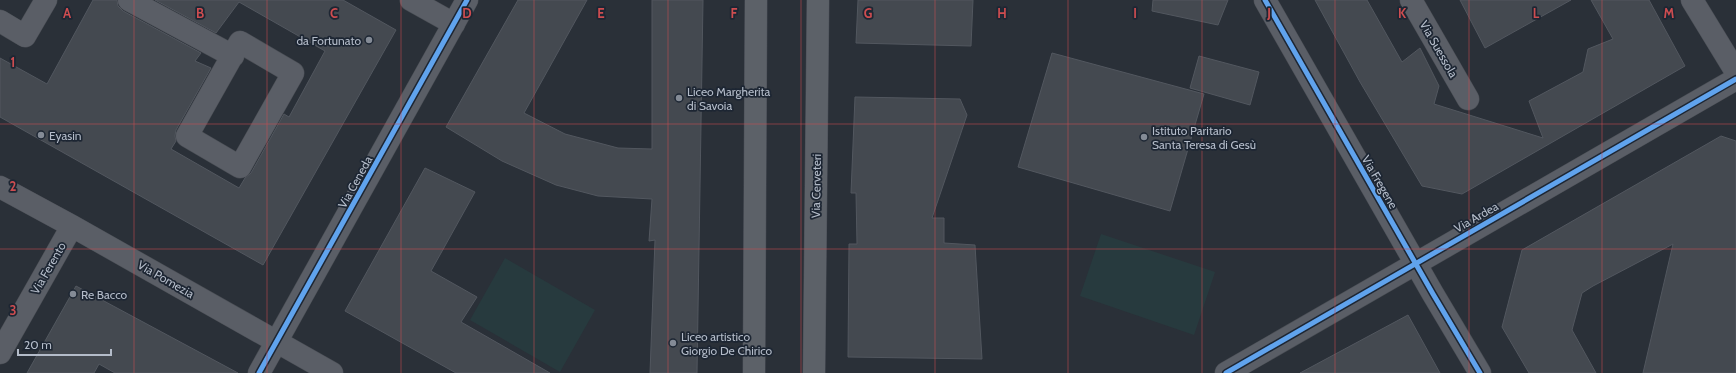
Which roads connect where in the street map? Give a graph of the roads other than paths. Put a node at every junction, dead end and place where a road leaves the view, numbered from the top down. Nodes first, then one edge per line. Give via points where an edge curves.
1 (46, 0) edge
2 (129, 0) edge
3 (411, 0) edge
4 (467, 0) edge
5 (756, 0) edge
6 (818, 0) edge
7 (1265, 0) edge
8 (1411, 0) edge
9 (1692, 0) edge
10 (0, 21) edge
11 (454, 24) junction
12 (233, 56) junction
13 (1736, 72) edge
14 (1736, 79) edge
15 (1468, 99) dead end
16 (0, 186) edge
17 (72, 226) junction
18 (1415, 263) junction
19 (276, 341) junction
20 (0, 353) edge
21 (259, 373) edge
22 (332, 373) edge
23 (754, 373) edge
24 (814, 373) edge
25 (1226, 373) edge
26 (1480, 373) edge

1 - 10 street via 25,36
2 - 12 street
3 - 11 street
4 - 11 street, Via Ceneda
5 - 23 main road
6 - 24 main road, Via Cerveteri
7 - 18 street, Via Fregene
8 - 15 street, Via Suessola
9 - 13 street
11 - 19 street, Via Ceneda
12 - 12 street via 187,136 240,167 293,73 240,42
14 - 18 street, Via Ardea
16 - 17 street, Via Pomezia
17 - 19 street, Via Pomezia
17 - 20 street, Via Ferento
18 - 25 street, Via Ardea
18 - 26 street, Via Fregene
19 - 21 street, Via Ceneda
19 - 22 street, Via Pomezia

